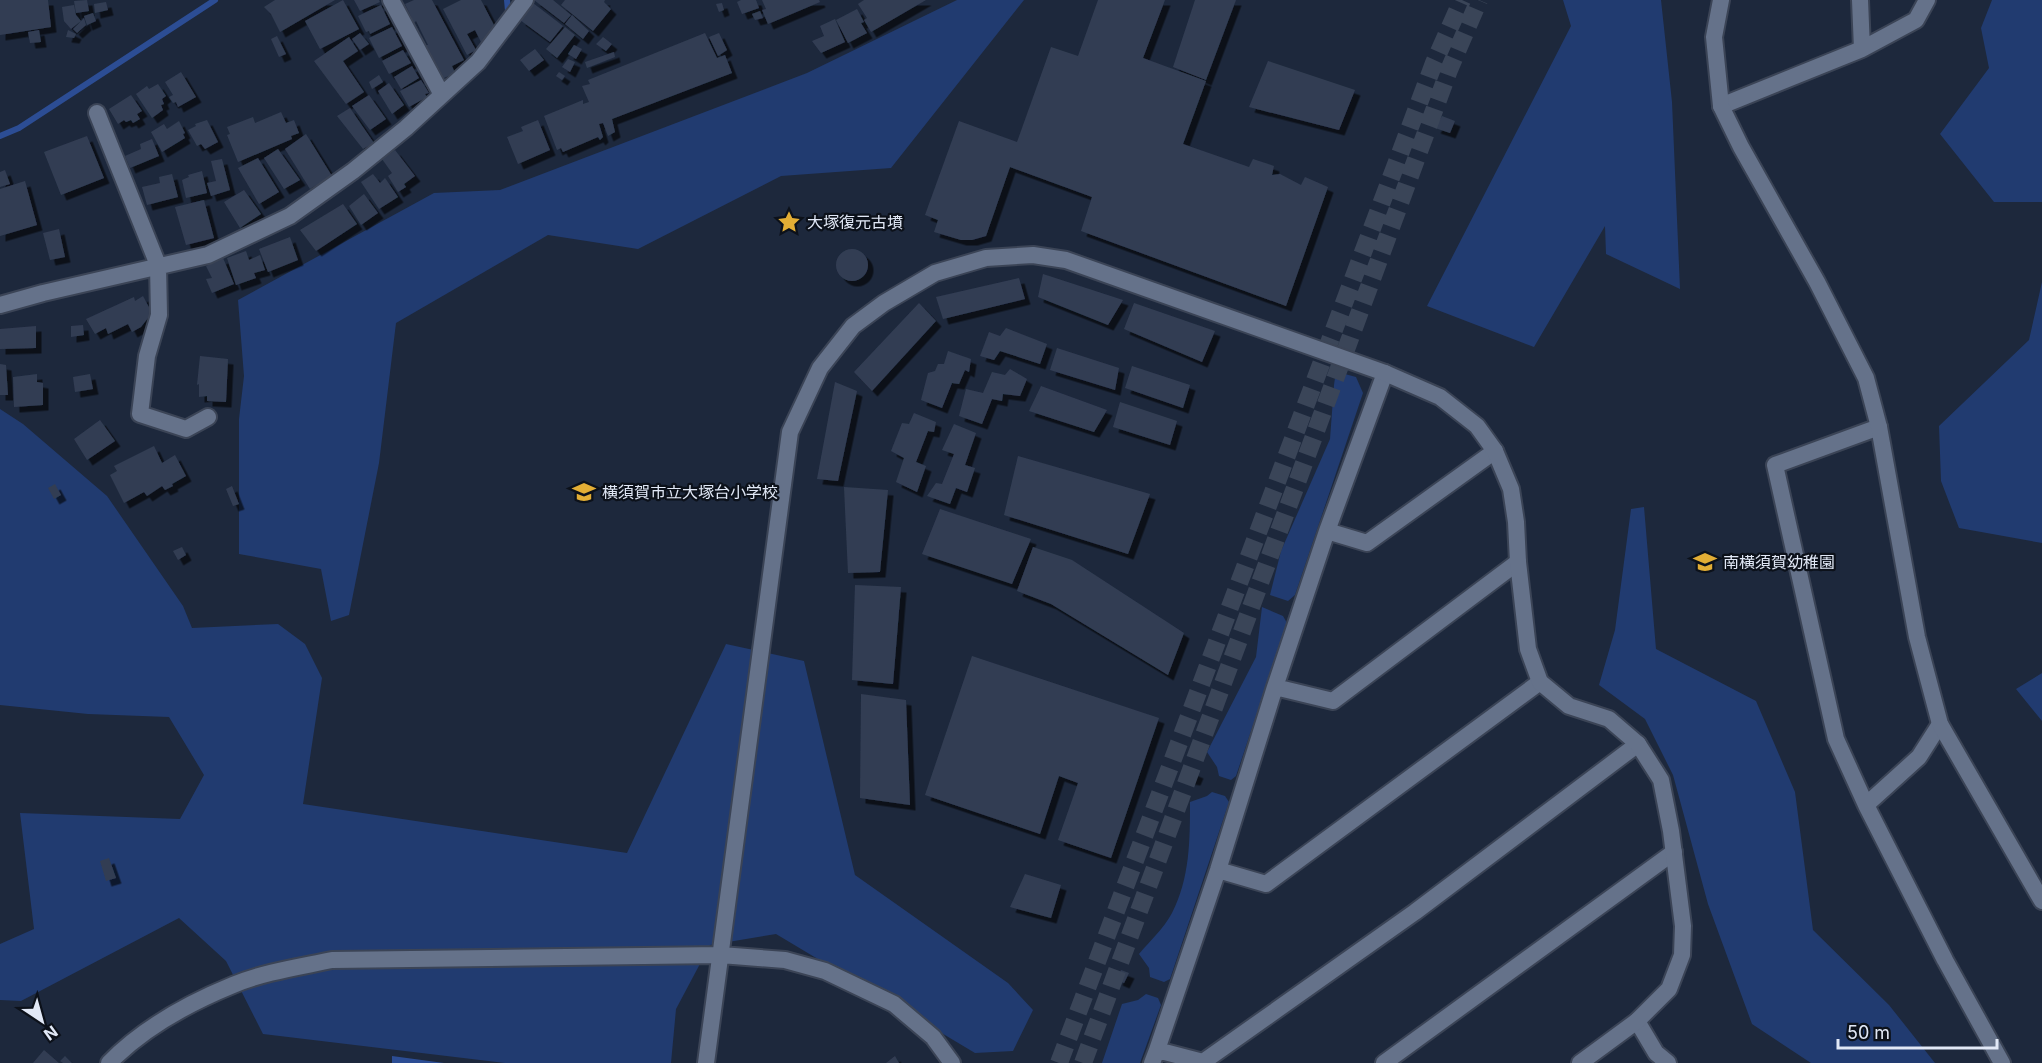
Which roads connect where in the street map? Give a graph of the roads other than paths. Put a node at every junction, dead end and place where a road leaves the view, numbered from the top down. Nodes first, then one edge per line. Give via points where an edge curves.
1 (391, 0) edge
2 (525, 0) edge
3 (1721, 0) edge
4 (1860, 0) edge
5 (1927, 0) edge
6 (1862, 49) junction
7 (442, 95) junction
8 (1721, 106) junction
9 (97, 113) dead end
10 (158, 265) junction
11 (0, 305) edge
12 (1385, 373) junction
13 (208, 417) dead end
14 (1879, 427) junction
15 (1495, 451) junction
16 (1327, 531) junction
17 (1518, 562) junction
18 (1540, 682) junction
19 (1275, 687) junction
20 (1940, 724) junction
21 (1638, 744) junction
22 (1866, 805) junction
23 (1674, 852) junction
24 (1218, 870) junction
25 (2042, 901) edge
26 (721, 956) junction
27 (1637, 1021) junction
28 (1154, 1056) edge
29 (109, 1063) edge
30 (706, 1063) edge
31 (952, 1063) edge
32 (1384, 1063) edge
33 (1580, 1063) edge
34 (1668, 1063) edge
35 (2002, 1063) edge

1 - 7 street
2 - 7 street via 478,62
3 - 8 street via 1714,37
4 - 6 street
5 - 6 street via 1916,20
6 - 8 street
7 - 10 street via 353,171 290,216 208,255
8 - 14 street via 1866,378
9 - 10 street
10 - 11 street
10 - 13 street via 159,315 147,356 140,414 186,429
12 - 15 street via 1440,397 1477,426
12 - 16 street
12 - 26 street via 1066,260 1033,255 986,258 935,273 853,326 820,368 790,432
14 - 20 street via 1917,637
14 - 22 street via 1775,465 1836,739
15 - 16 street via 1367,543
15 - 17 street via 1511,489
16 - 19 street
17 - 18 street via 1528,649
17 - 19 street via 1333,701
18 - 21 street via 1569,706 1609,719
18 - 24 street via 1266,884
19 - 24 street
20 - 22 street via 1919,757
20 - 25 street
21 - 23 street via 1661,780
21 - 28 street via 1415,912 1203,1062
22 - 35 street
23 - 27 street via 1683,926 1682,955 1669,989
23 - 32 street
24 - 28 street
26 - 29 street via 332,960 234,984 177,1012
26 - 30 street
26 - 31 street via 785,960 825,971 894,1004 933,1037
27 - 33 street
27 - 34 street via 1656,1053

